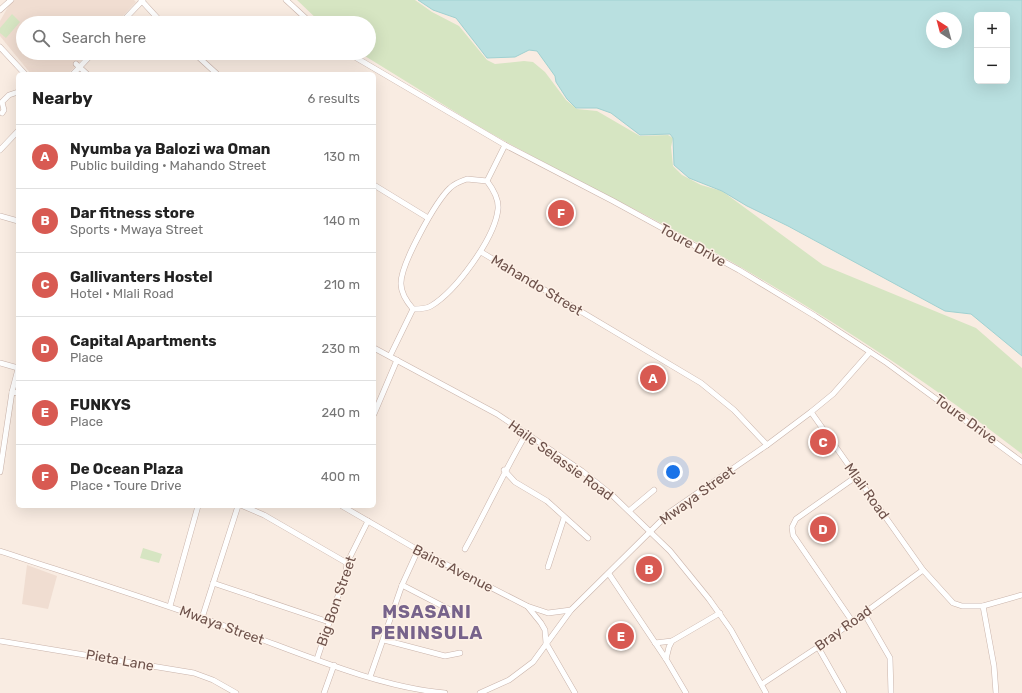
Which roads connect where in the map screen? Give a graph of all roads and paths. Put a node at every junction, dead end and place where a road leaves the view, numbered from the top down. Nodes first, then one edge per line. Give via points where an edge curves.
1 (12, 0) edge
2 (142, 0) edge
3 (286, 0) edge
4 (0, 10) edge
5 (127, 16) edge
6 (156, 16) edge
7 (303, 16) edge
8 (0, 46) edge
9 (84, 60) edge
10 (202, 60) edge
11 (360, 60) edge
12 (78, 65) junction
13 (23, 72) edge
14 (74, 72) edge
15 (85, 72) edge
16 (215, 72) edge
17 (16, 93) edge
18 (2, 113) dead end
19 (16, 133) edge
20 (505, 145) junction
21 (0, 150) edge
22 (487, 181) junction
23 (376, 187) edge
24 (0, 216) edge
25 (428, 218) junction
26 (16, 220) edge
27 (481, 252) junction
28 (413, 309) junction
29 (376, 349) edge
30 (870, 352) junction
31 (390, 356) junction
32 (397, 360) junction
33 (0, 363) edge
34 (16, 367) edge
35 (16, 376) edge
36 (12, 392) junction
37 (16, 393) edge
38 (376, 409) edge
39 (811, 412) junction
40 (526, 434) junction
41 (767, 445) junction
42 (1022, 462) edge
43 (504, 470) junction
44 (0, 472) edge
45 (857, 476) junction
46 (654, 490) dead end
47 (197, 508) edge
48 (237, 508) edge
49 (248, 508) edge
50 (345, 508) edge
51 (629, 512) junction
52 (564, 518) junction
53 (368, 521) junction
54 (649, 531) junction
55 (588, 538) dead end
56 (464, 548) dead end
57 (418, 550) junction
58 (0, 551) edge
59 (347, 563) junction
60 (548, 567) dead end
61 (923, 570) junction
62 (609, 574) junction
63 (213, 582) junction
64 (402, 585) junction
65 (1022, 595) edge
66 (170, 606) junction
67 (527, 606) junction
68 (983, 606) junction
69 (571, 610) junction
70 (720, 613) junction
71 (864, 613) junction
72 (458, 614) dead end
73 (202, 618) junction
74 (329, 622) junction
75 (852, 622) junction
76 (384, 640) junction
77 (0, 641) edge
78 (672, 642) junction
79 (546, 643) junction
80 (655, 643) junction
81 (818, 647) junction
82 (460, 653) dead end
83 (317, 659) junction
84 (666, 659) junction
85 (334, 665) junction
86 (370, 677) junction
87 (762, 684) junction
88 (236, 693) edge
89 (324, 693) edge
90 (445, 693) edge
91 (480, 693) edge
92 (575, 693) edge
93 (686, 693) edge
94 (766, 693) edge
95 (844, 693) edge
96 (891, 693) edge
97 (996, 693) edge

1 - 4 street
2 - 5 street
2 - 6 street
3 - 7 street
8 - 13 street
9 - 12 street
10 - 16 street
11 - 20 street, Toure Drive
12 - 14 street
12 - 15 street
17 - 18 street via 2,102
19 - 21 street
20 - 22 street
20 - 30 street, Toure Drive via 739,270
22 - 25 street via 467,179 458,182 450,188
22 - 27 street, Mahando Street via 494,192 498,209
23 - 25 street
24 - 26 street
25 - 28 street via 403,272 401,284 404,295
27 - 28 street via 436,302 430,306
27 - 41 street, Mahando Street via 701,383 734,410
28 - 31 street
29 - 31 street, Haile Selassie Road
30 - 39 street, Mwaya Street via 833,394
30 - 42 street, Toure Drive
31 - 32 street, Haile Selassie Road
32 - 38 street
32 - 40 street, Haile Selassie Road via 497,414
33 - 34 street
35 - 36 street
36 - 37 street
36 - 44 street
39 - 41 street, Mwaya Street
39 - 45 street, Mlali Road
40 - 43 street
40 - 51 street, Haile Selassie Road via 582,472
41 - 54 street, Mwaya Street via 670,512
43 - 52 street via 515,482 546,501
43 - 56 street via 481,520
45 - 61 street, Mlali Road
45 - 75 street via 796,519 792,527 793,535
46 - 51 street
47 - 66 street
48 - 63 street
49 - 59 street
50 - 53 street, Bains Avenue
51 - 54 street, Haile Selassie Road
52 - 55 street
52 - 60 street
53 - 57 street, Bains Avenue
53 - 59 street, Big Bon Street
54 - 62 street, Mwaya Street
54 - 70 street, Haile Selassie Road via 686,570
57 - 64 street
57 - 67 street, Bains Avenue
58 - 66 street, Mwaya Street
59 - 74 street, Big Bon Street
61 - 68 street, Mlali Road via 953,603 962,606
61 - 71 street, Bray Road
62 - 69 street, Mwaya Street
62 - 80 street
63 - 73 street
63 - 74 street
64 - 72 street
64 - 76 street
65 - 68 street, Mlali Road
66 - 73 street, Mwaya Street
67 - 69 street, Bains Avenue via 548,613
67 - 79 street via 545,630
68 - 97 street via 994,666
69 - 79 street, Mwaya Street
70 - 78 street
70 - 87 street, Haile Selassie Road
71 - 75 street, Bray Road
71 - 96 street via 890,658
73 - 83 street, Mwaya Street
74 - 83 street, Big Bon Street
75 - 81 street, Bray Road
76 - 82 street via 445,656
76 - 86 street
77 - 88 street, Pieta Lane via 136,662 194,674 213,680
78 - 80 street
78 - 84 street
79 - 91 street, Mwaya Street via 524,670
79 - 92 street
80 - 84 street
81 - 87 street, Bray Road
81 - 95 street
83 - 85 street, Mwaya Street
84 - 93 street
85 - 86 street, Mwaya Street
85 - 89 street
86 - 90 street, Mwaya Street via 426,691
87 - 94 street, Haile Selassie Road

